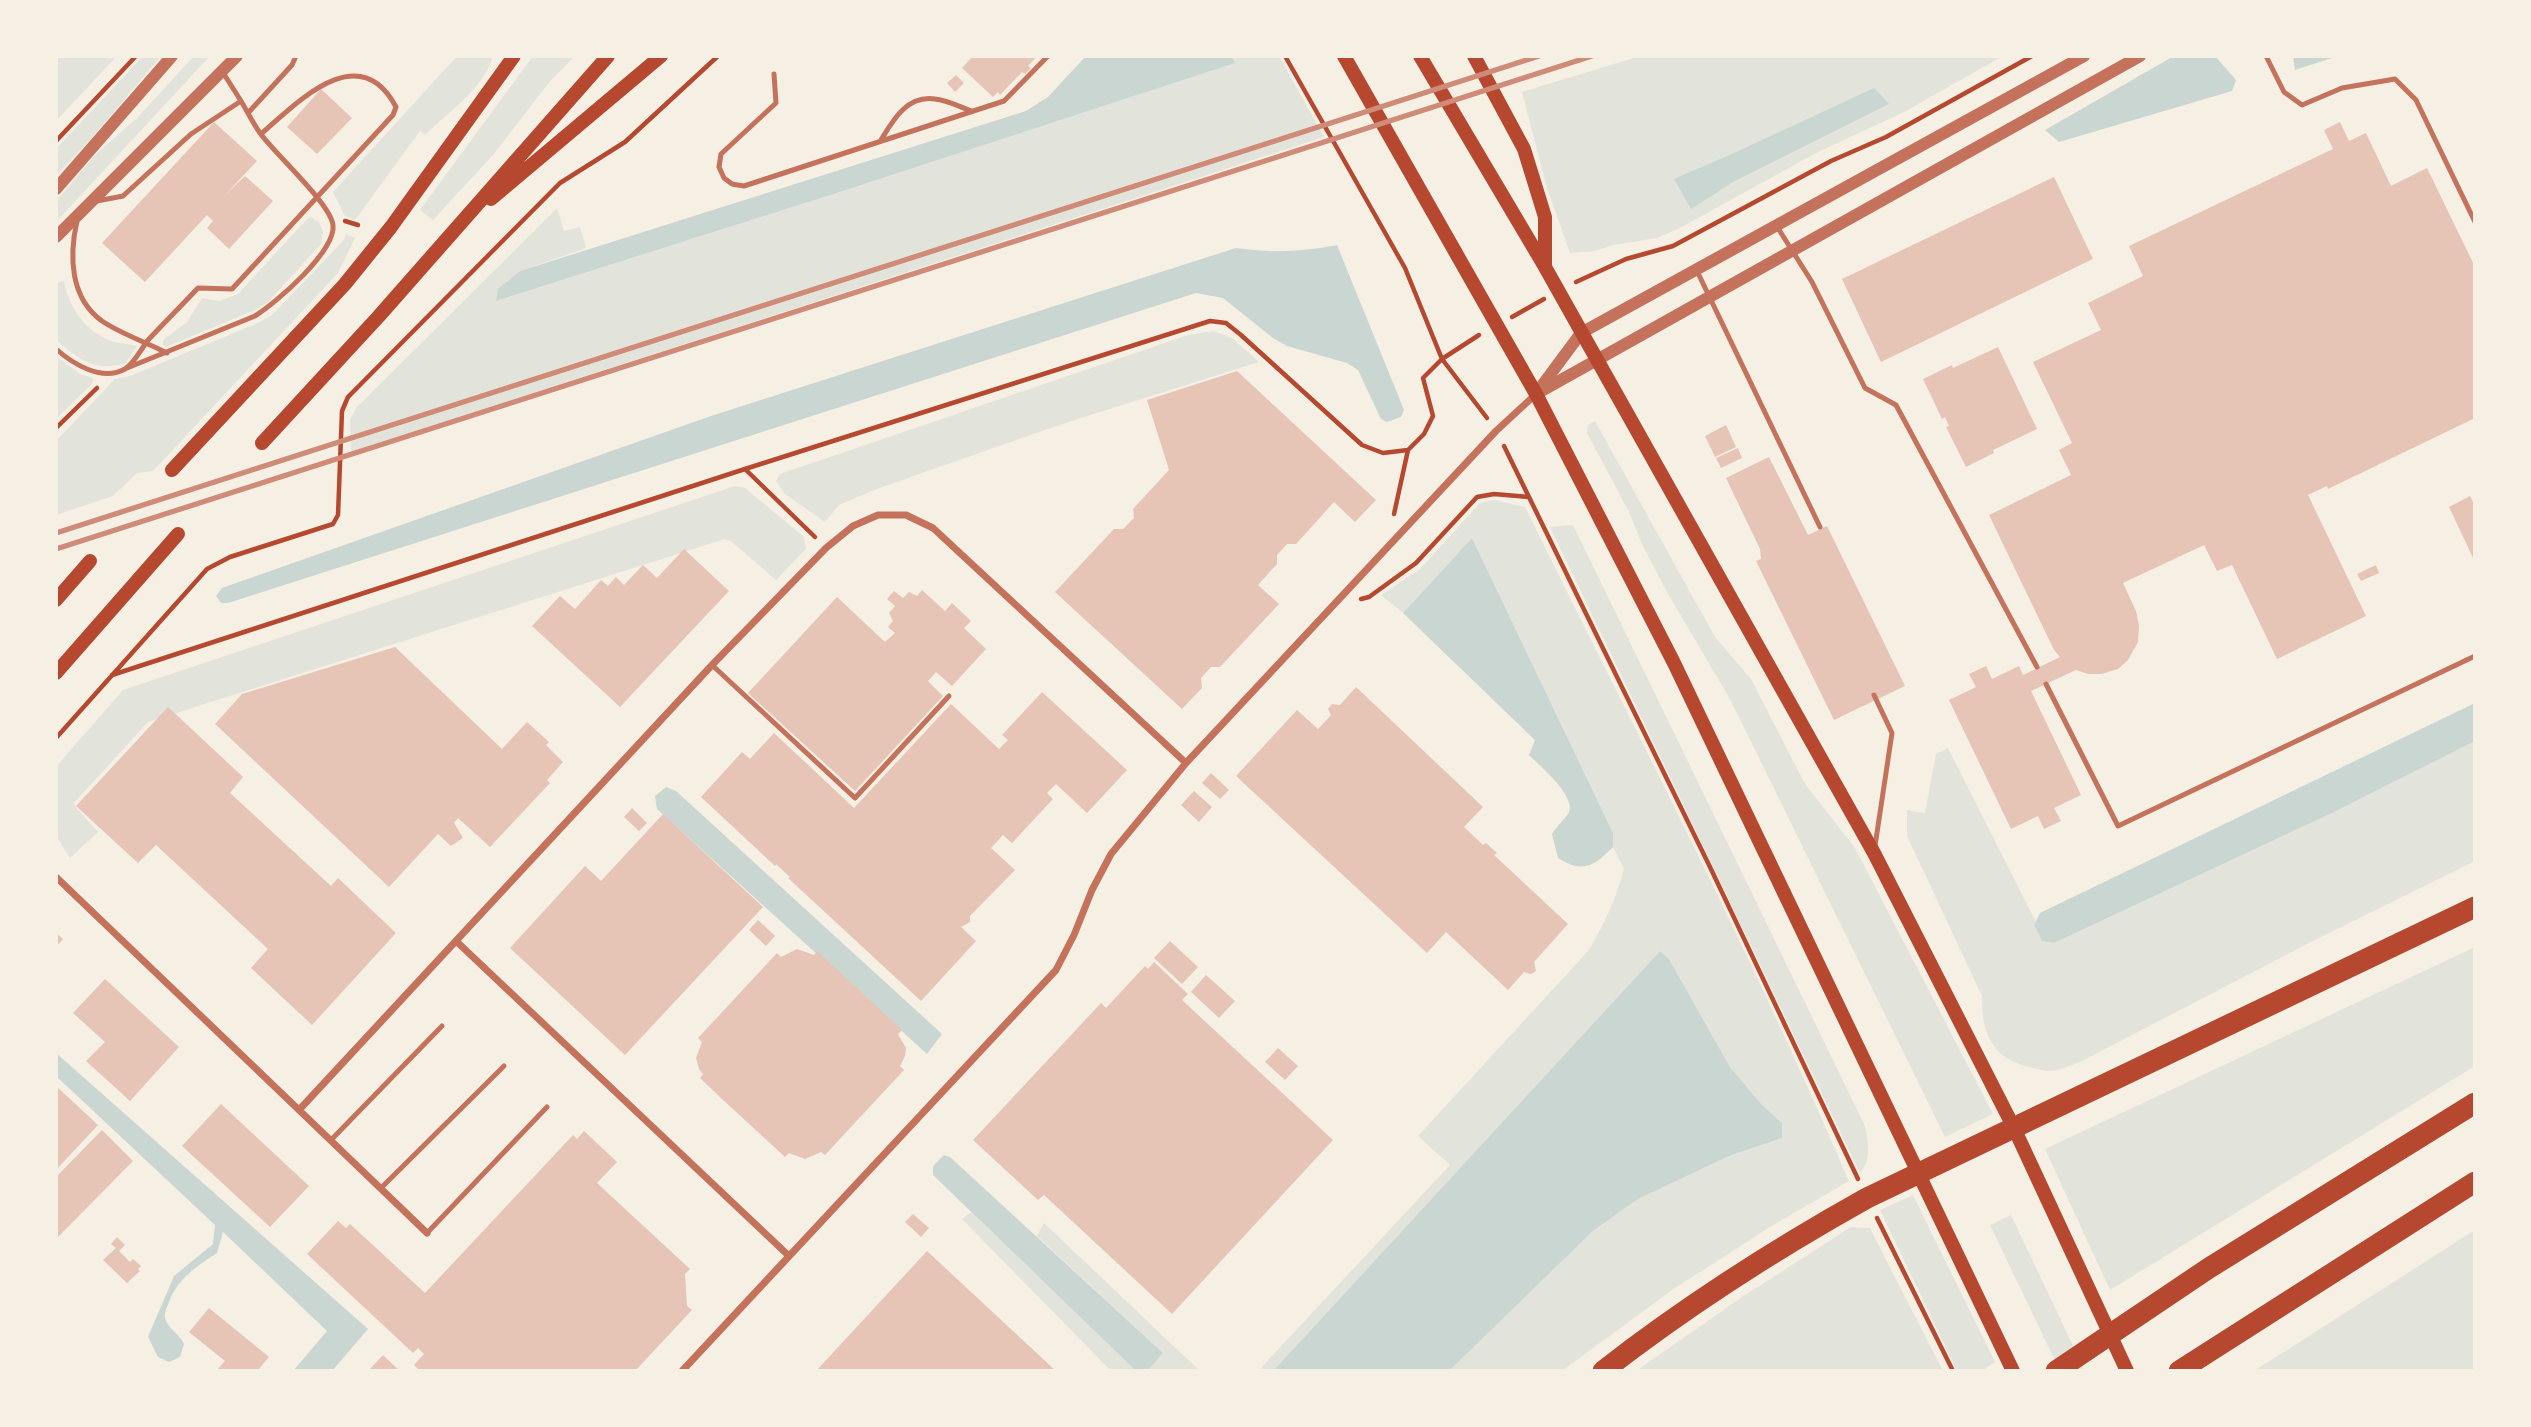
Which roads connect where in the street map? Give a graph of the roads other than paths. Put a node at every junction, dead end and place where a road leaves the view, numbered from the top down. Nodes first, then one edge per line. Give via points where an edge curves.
1 (172, 56) edge
2 (237, 56) edge
3 (296, 56) edge
4 (514, 56) edge
5 (608, 56) edge
6 (661, 56) edge
7 (1048, 56) edge
8 (1344, 56) edge
9 (1420, 56) edge
10 (1474, 56) edge
11 (2084, 56) edge
12 (2140, 56) edge
13 (2266, 56) edge
14 (221, 69) junction
15 (774, 74) dead end
16 (241, 101) junction
17 (972, 111) junction
18 (248, 113) junction
19 (261, 134) junction
20 (881, 140) junction
21 (56, 189) edge
22 (318, 198) junction
23 (90, 203) junction
24 (78, 216) junction
25 (2475, 222) edge
26 (1776, 225) junction
27 (452, 232) junction
28 (56, 237) edge
29 (1792, 251) junction
30 (1545, 267) junction
31 (1696, 269) junction
32 (1710, 297) junction
33 (1581, 333) junction
34 (147, 342) junction
35 (56, 349) edge
36 (167, 353) junction
37 (1597, 360) junction
38 (127, 368) junction
39 (1536, 394) junction
40 (262, 443) dead end
41 (172, 470) dead end
42 (1820, 527) dead end
43 (178, 534) dead end
44 (90, 561) dead end
45 (56, 600) edge
46 (2475, 656) edge
47 (712, 665) junction
48 (2037, 667) dead end
49 (56, 673) edge
50 (2046, 684) dead end
51 (1874, 695) dead end
52 (950, 696) dead end
53 (1186, 763) junction
54 (1874, 853) junction
55 (56, 877) edge
56 (2475, 907) edge
57 (456, 942) junction
58 (442, 1026) dead end
59 (504, 1066) dead end
60 (2475, 1103) edge
61 (547, 1107) dead end
62 (299, 1110) junction
63 (2014, 1128) junction
64 (331, 1140) junction
65 (1917, 1173) junction
66 (2475, 1182) edge
67 (381, 1188) junction
68 (428, 1233) joint
69 (789, 1256) junction
70 (682, 1371) edge
71 (1603, 1371) edge
72 (2013, 1371) edge
73 (2056, 1371) edge
74 (2127, 1371) edge
75 (2179, 1371) edge

1 - 21 street
2 - 14 street
3 - 18 lane
4 - 41 main road via 345,284
5 - 27 main road
6 - 27 main road
7 - 17 lane via 1004,101
8 - 39 main road
9 - 30 main road
10 - 30 main road via 1524,149 1545,217
11 - 26 street
12 - 29 street
13 - 25 lane via 2284,92 2302,105 2342,88 2395,79 2416,100
14 - 16 lane
14 - 23 street
15 - 20 lane via 776,103 721,154 719,167 732,184 744,186
16 - 18 lane
16 - 23 lane via 191,134 123,196
17 - 20 lane
17 - 20 lane via 933,98 923,100 902,108
18 - 19 lane
19 - 22 lane
19 - 22 lane via 311,92 340,76 359,75 391,97 396,107 393,115
22 - 34 lane via 232,289 198,288
22 - 36 lane via 333,224 331,235 323,253 297,280 255,316
23 - 24 street
24 - 28 street
24 - 34 lane via 73,264 77,287 88,308 104,322
26 - 29 lane
26 - 31 street
27 - 40 main road
29 - 32 street
29 - 48 lane via 1865,388 1896,405
30 - 33 main road
31 - 32 lane
31 - 33 street
32 - 37 street
32 - 42 lane
33 - 37 main road
33 - 39 street
34 - 36 lane
34 - 38 lane
35 - 38 lane via 72,363 100,372
36 - 38 lane
37 - 39 street
37 - 54 main road
39 - 53 street via 1496,431
39 - 65 main road via 1674,663
43 - 49 main road
44 - 45 main road
46 - 50 lane via 2118,826
47 - 52 lane via 855,798
47 - 53 street via 853,526 878,514 906,516 933,528
47 - 57 street
51 - 54 lane via 1892,733
53 - 69 street via 1111,854 1056,970
54 - 63 main road
55 - 62 street
56 - 63 highway
57 - 62 street
57 - 69 street
58 - 64 lane
59 - 67 lane
60 - 73 highway via 2209,1268
61 - 68 lane
62 - 64 street
63 - 65 highway
63 - 74 main road
64 - 67 street
65 - 71 highway via 1790,1241 1714,1289
65 - 72 main road
66 - 75 highway
67 - 68 street
69 - 70 street

